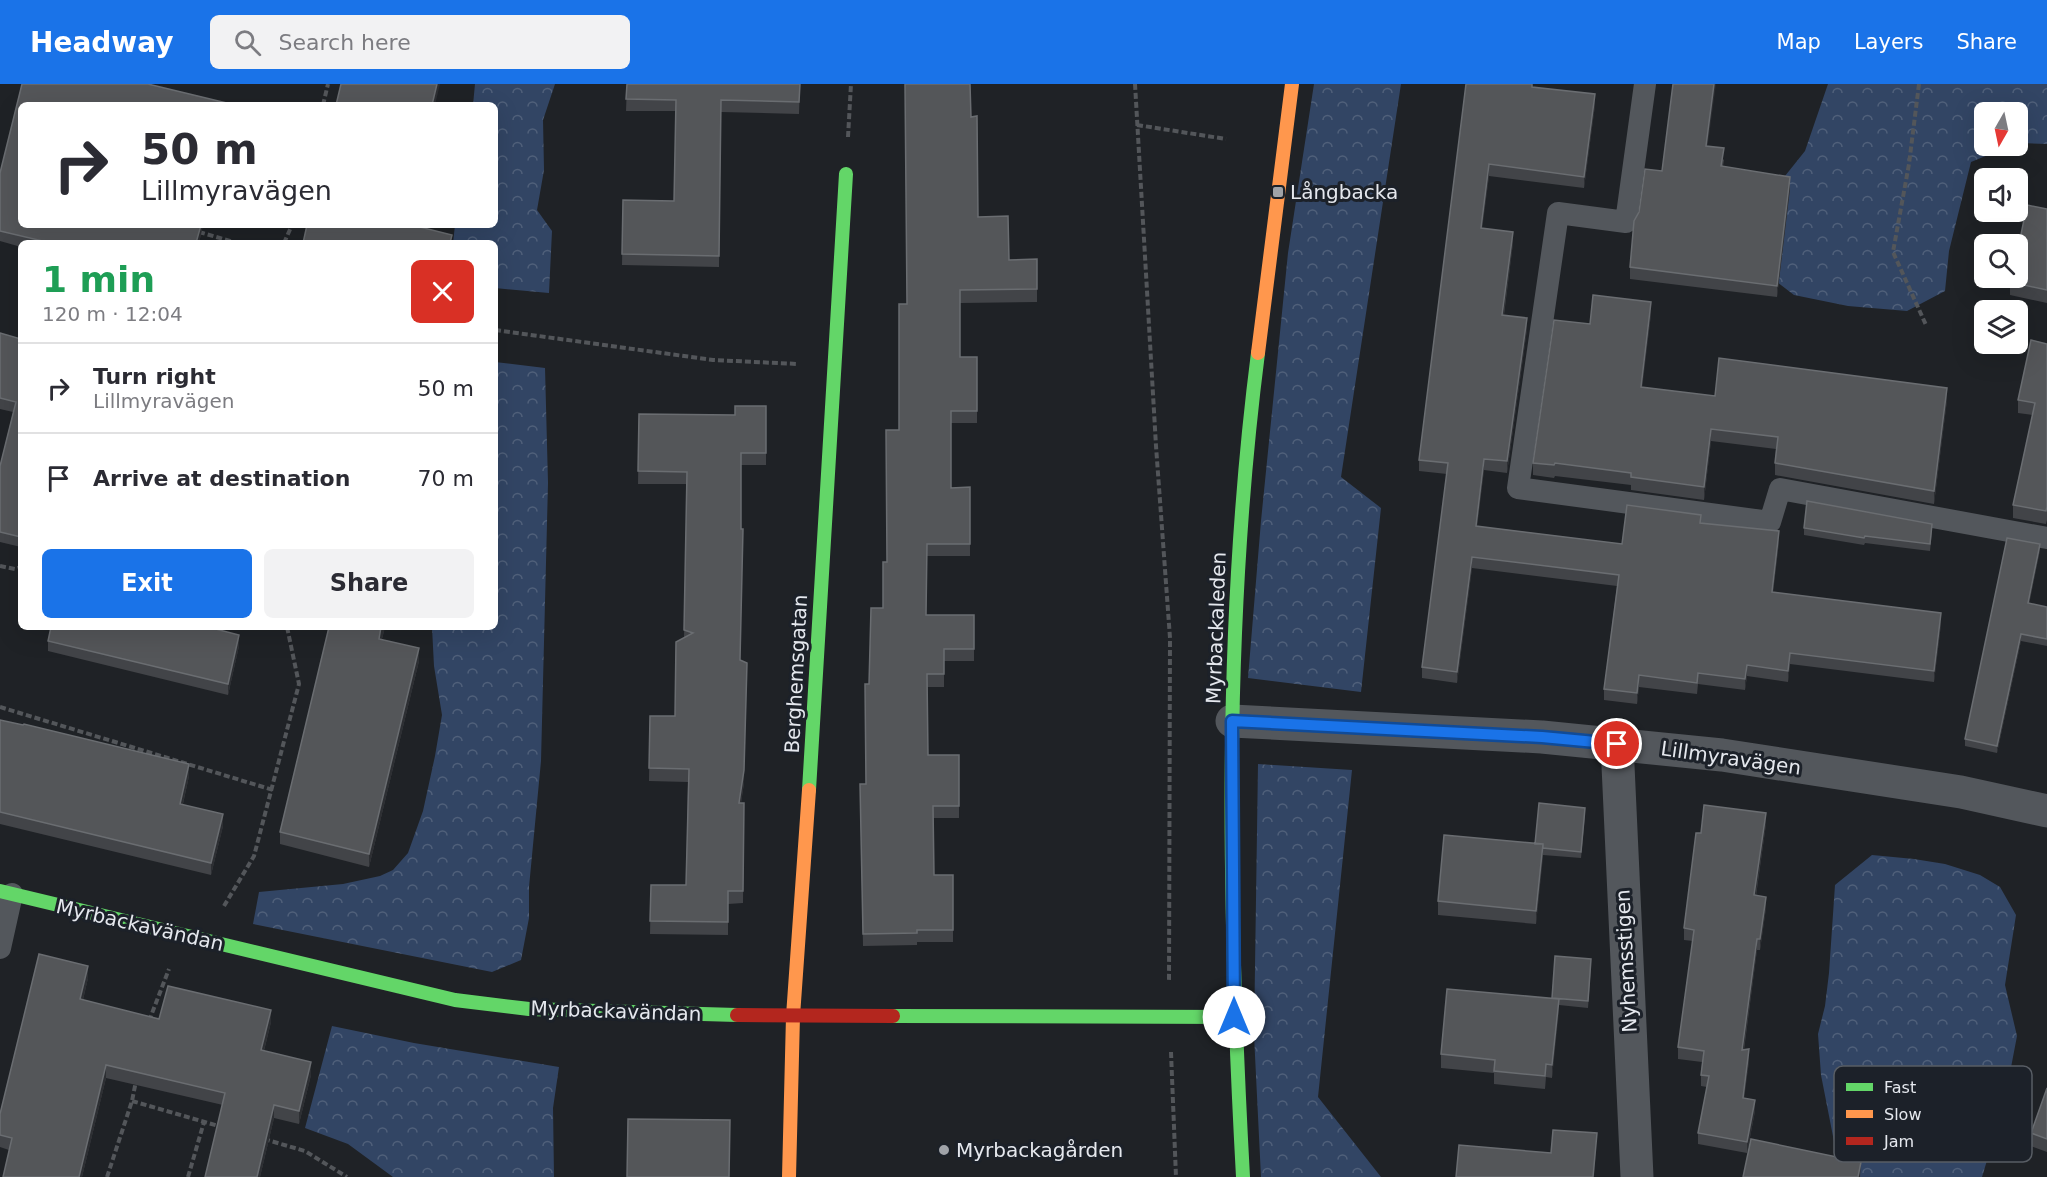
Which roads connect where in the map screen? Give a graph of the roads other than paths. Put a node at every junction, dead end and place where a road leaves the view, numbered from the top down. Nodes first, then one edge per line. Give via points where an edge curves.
1 (1292, 84) edge
2 (1645, 84) edge
3 (846, 174) road end
4 (2047, 538) edge
5 (1232, 721) junction
6 (1617, 744) junction
7 (2047, 811) edge
8 (6, 893) edge
9 (0, 948) edge
10 (793, 1016) junction
11 (1234, 1017) junction
12 (789, 1177) edge
13 (1243, 1177) edge
14 (1636, 1177) edge

1 - 5 street, Myrbackaleden via 1250,416 1234,604
2 - 4 lane via 1626,222 1558,213 1518,488 1770,522 1780,489
3 - 10 street, Berghemsgatan
5 - 6 street, Lillmyravägen
5 - 11 street, Myrbackaleden
6 - 7 street, Lillmyravägen via 1722,755 1950,790
6 - 14 street, Nyhemsstigen
8 - 9 lane, Myrbackavändan
8 - 10 street, Myrbackavändan via 455,1000 529,1009
10 - 11 street, Myrbackavändan
10 - 12 street, Berghemsgatan
11 - 13 street, Myrbackaleden

